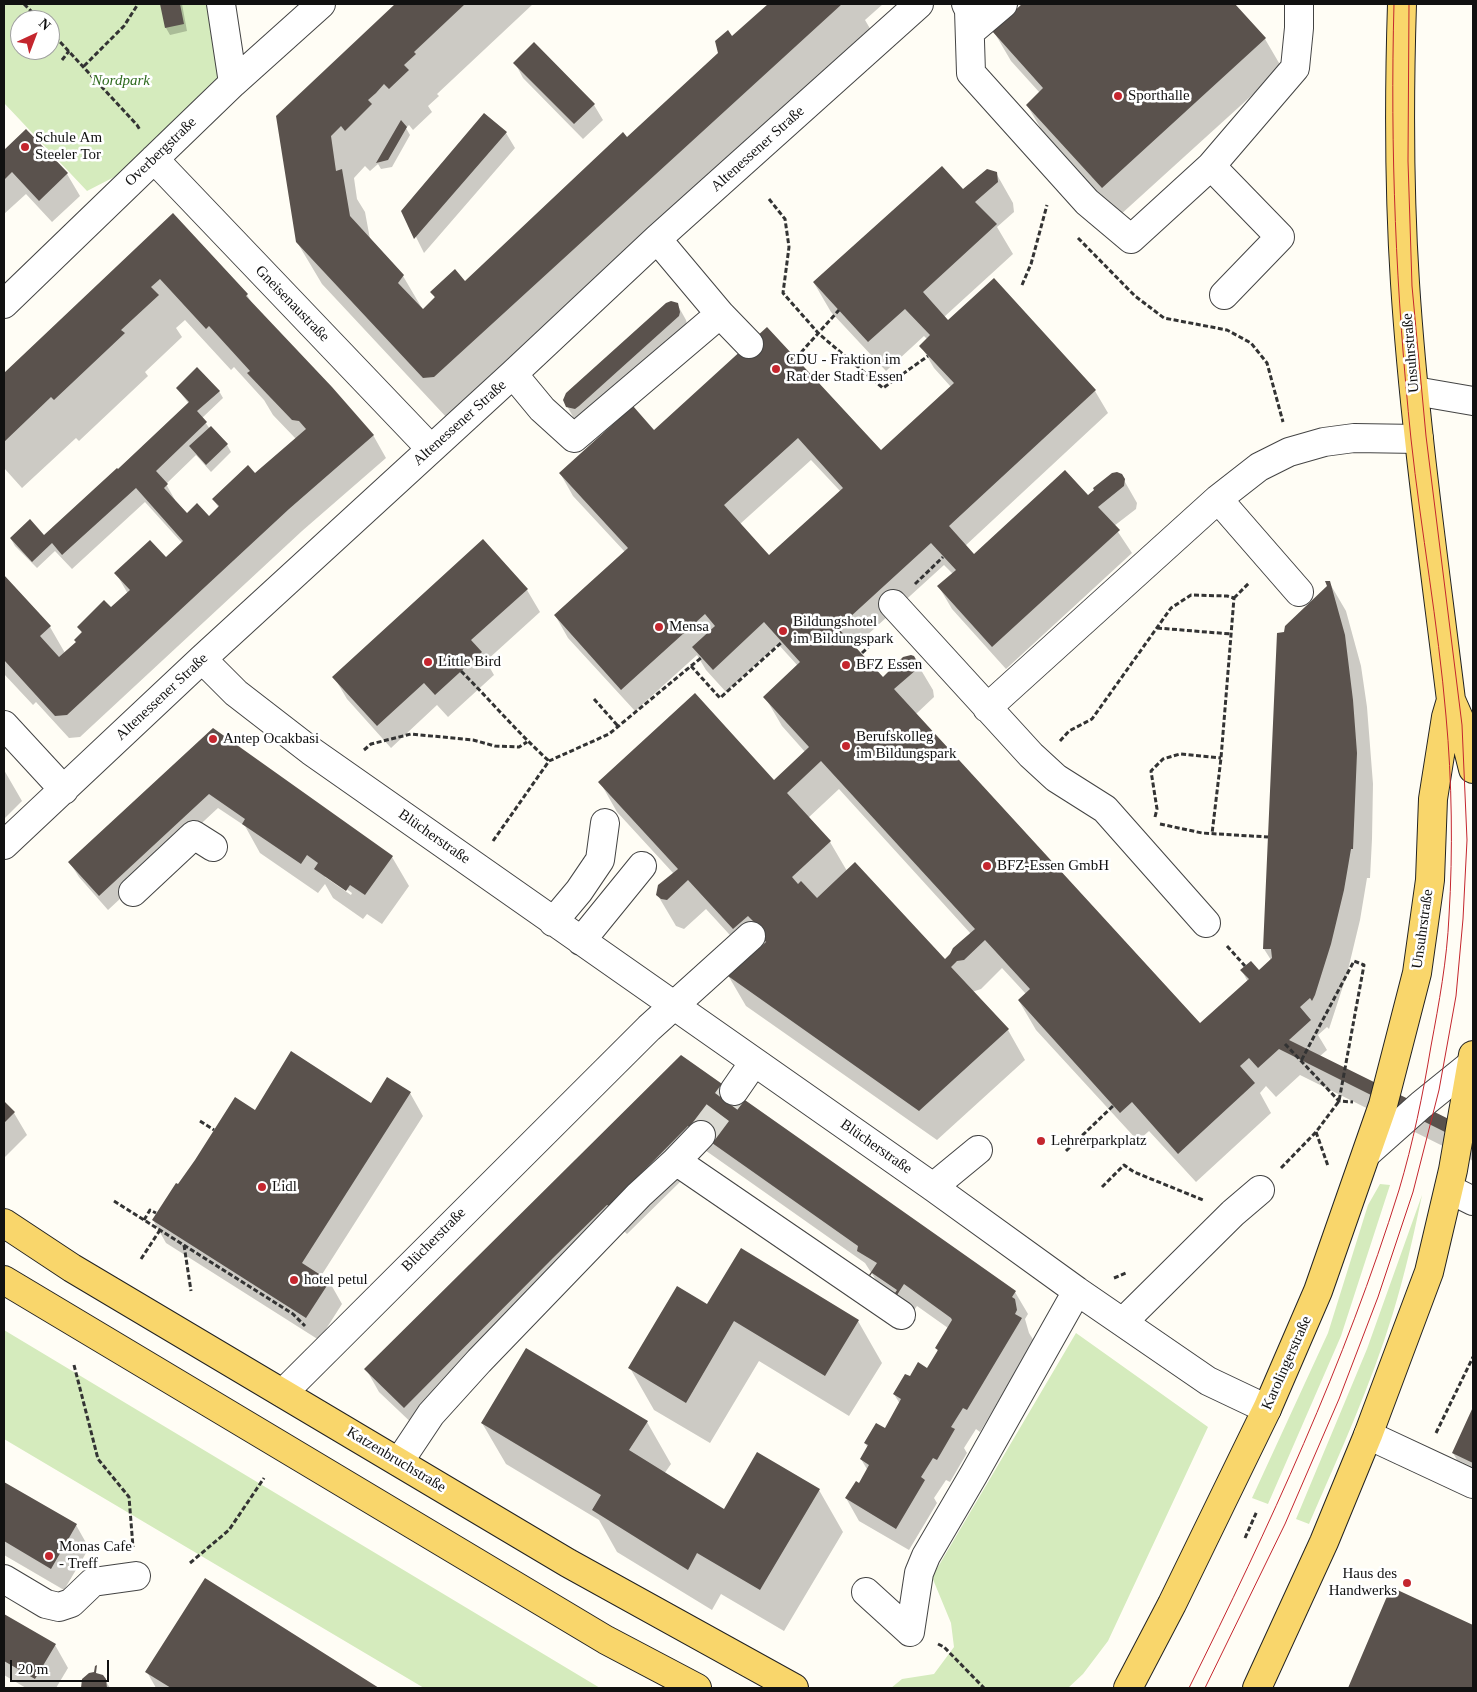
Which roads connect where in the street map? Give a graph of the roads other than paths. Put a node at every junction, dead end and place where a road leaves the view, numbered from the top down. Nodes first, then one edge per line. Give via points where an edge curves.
1 (220, 4) edge
2 (321, 4) edge
3 (919, 4) edge
4 (966, 4) edge
5 (1003, 4) edge
6 (1299, 4) edge
7 (1402, 4) edge
8 (970, 32) junction
9 (233, 83) junction
10 (154, 159) junction
11 (1211, 166) junction
12 (657, 240) junction
13 (1224, 295) dead end
14 (4, 304) edge
15 (720, 314) junction
16 (749, 344) dead end
17 (513, 374) junction
18 (1415, 391) junction
19 (1473, 401) edge
20 (1419, 439) junction
21 (431, 449) junction
22 (1218, 499) junction
23 (1299, 592) dead end
24 (893, 604) road end
25 (202, 659) junction
26 (1451, 700) junction
27 (987, 708) junction
28 (4, 725) edge
29 (1473, 769) edge
30 (64, 790) junction
31 (605, 823) dead end
32 (4, 845) edge
33 (213, 847) dead end
34 (642, 866) dead end
35 (133, 892) dead end
36 (553, 922) junction
37 (1206, 924) dead end
38 (751, 936) dead end
39 (581, 941) junction
40 (672, 1005) junction
41 (1473, 1061) edge
42 (754, 1062) junction
43 (734, 1091) tunnel mouth
44 (701, 1135) tunnel mouth
45 (1473, 1144) edge
46 (978, 1150) dead end
47 (1367, 1153) junction
48 (676, 1161) junction
49 (1451, 1180) junction
50 (933, 1187) junction
51 (1260, 1190) road end
52 (1473, 1201) edge
53 (4, 1223) edge
54 (4, 1280) edge
55 (1077, 1291) junction
56 (902, 1315) dead end
57 (1123, 1322) junction
58 (283, 1393) junction
59 (1267, 1409) junction
60 (1368, 1434) junction
61 (399, 1462) junction
62 (1473, 1484) edge
63 (136, 1576) road end
64 (4, 1579) edge
65 (866, 1592) dead end
66 (697, 1688) edge
67 (794, 1688) edge
68 (1128, 1688) edge
69 (1257, 1688) edge

1 - 9 street
2 - 9 street, Overbergstraße
3 - 12 street, Altenessener Straße
4 - 8 street
5 - 8 street
6 - 11 street via 1295,68
7 - 18 main road, Unsuhrstraße via 1400,160 1405,284
8 - 11 street via 971,73 1087,202 1132,239
9 - 10 street, Overbergstraße
10 - 14 street, Overbergstraße
10 - 21 street, Gneisenaustraße
11 - 13 street via 1280,237
12 - 15 street
12 - 17 street, Altenessener Straße
15 - 16 street
15 - 17 street via 574,438 542,409
17 - 21 street, Altenessener Straße
18 - 19 street
18 - 20 main road, Unsuhrstraße
20 - 22 street via 1354,438 1289,452 1259,467
20 - 26 main road, Unsuhrstraße
21 - 25 street, Altenessener Straße
22 - 23 street
22 - 27 street
24 - 27 street
25 - 30 street, Altenessener Straße
25 - 36 street, Blücherstraße via 236,693 311,751
26 - 29 main road, Unsuhrstraße via 1462,726
26 - 47 main road, Unsuhrstraße via 1433,799 1430,880 1417,973 1383,1105
27 - 37 street via 1056,778 1104,808
28 - 30 street
30 - 32 street, Altenessener Straße
31 - 36 street via 600,860
33 - 35 street via 194,835
34 - 39 street
36 - 39 street, Blücherstraße
38 - 40 street
39 - 40 street, Blücherstraße
40 - 42 street, Blücherstraße
40 - 58 street, Blücherstraße
41 - 47 street, Karolingerstraße
41 - 49 main road, Karolingerstraße
42 - 43 street
42 - 50 street, Blücherstraße
44 - 48 street
45 - 49 street
46 - 50 street
47 - 59 main road, Karolingerstraße via 1318,1291
48 - 56 street
48 - 61 street via 430,1414
49 - 52 street
49 - 60 main road, Karolingerstraße via 1429,1272
50 - 55 street, Blücherstraße
51 - 57 street
53 - 58 main road, Katzenbruchstraße via 72,1268
54 - 66 main road via 606,1640
55 - 57 street, Blücherstraße
55 - 65 street via 926,1556 919,1573 910,1632
57 - 59 street, Blücherstraße via 1208,1381
58 - 61 main road, Katzenbruchstraße
59 - 68 main road, Karolingerstraße
60 - 62 street
60 - 69 main road, Karolingerstraße via 1318,1558
61 - 67 main road, Katzenbruchstraße via 568,1563
63 - 64 street via 93,1582 71,1603 59,1607 46,1604

